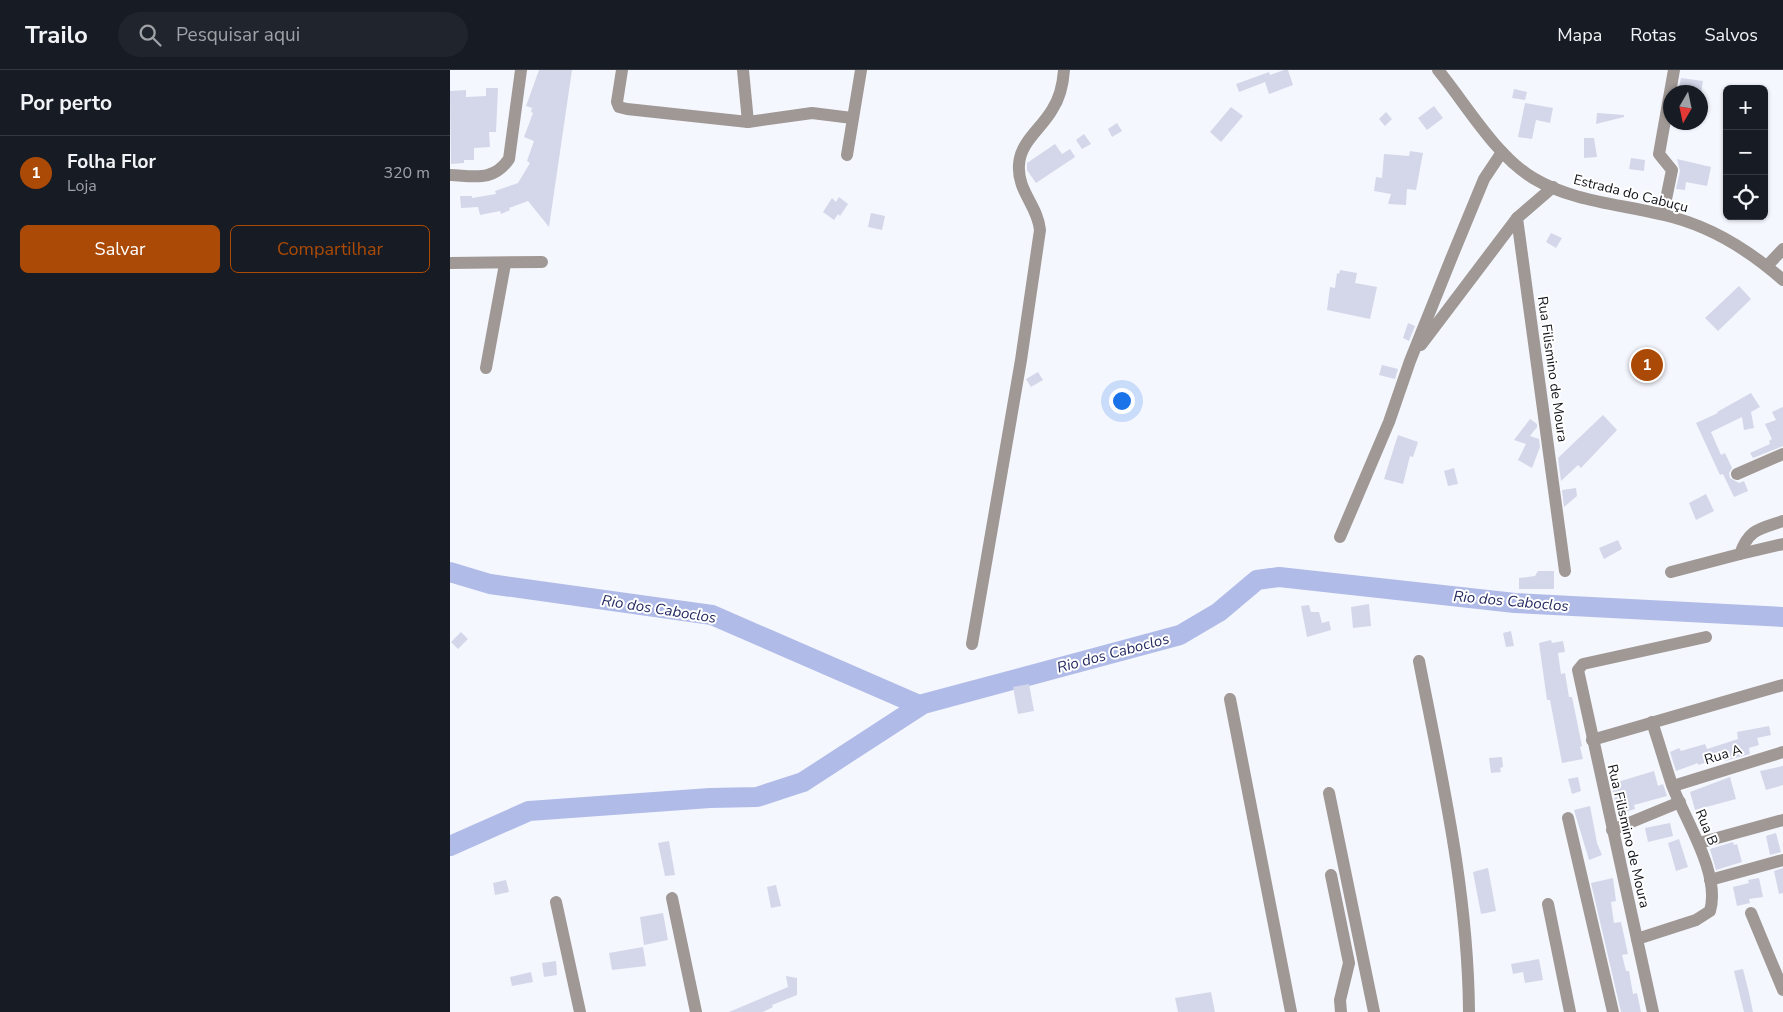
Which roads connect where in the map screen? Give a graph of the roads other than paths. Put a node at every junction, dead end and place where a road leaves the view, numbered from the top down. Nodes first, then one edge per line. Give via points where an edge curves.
1 (520, 70) edge
2 (622, 70) edge
3 (744, 70) edge
4 (862, 70) edge
5 (1064, 70) edge
6 (1438, 70) edge
7 (1674, 70) edge
8 (852, 118) junction
9 (748, 122) junction
10 (1502, 152) junction
11 (847, 155) dead end
12 (450, 175) edge
13 (1553, 187) junction
14 (1663, 214) junction
15 (1517, 218) junction
16 (1783, 249) edge
17 (542, 262) dead end
18 (450, 263) edge
19 (505, 264) junction
20 (1767, 266) junction
21 (1783, 280) edge
22 (1410, 361) junction
23 (486, 368) dead end
24 (1783, 454) edge
25 (1737, 474) dead end
26 (1783, 521) edge
27 (1340, 537) dead end
28 (1783, 544) edge
29 (1740, 554) junction
30 (1565, 571) dead end
31 (1671, 572) dead end
32 (1706, 636) dead end
33 (972, 644) dead end
34 (1419, 661) dead end
35 (1783, 685) edge
36 (1230, 699) dead end
37 (1652, 722) junction
38 (1592, 740) junction
39 (1783, 752) edge
40 (1673, 786) junction
41 (1329, 793) dead end
42 (1680, 802) junction
43 (1568, 818) dead end
44 (1783, 820) edge
45 (1612, 830) junction
46 (1699, 843) junction
47 (1783, 860) edge
48 (1331, 875) dead end
49 (1710, 880) junction
50 (672, 898) dead end
51 (556, 902) dead end
52 (1548, 904) dead end
53 (1751, 913) dead end
54 (1637, 939) junction
55 (1783, 990) edge
56 (580, 1012) edge
57 (696, 1012) edge
58 (1291, 1012) edge
59 (1341, 1012) edge
60 (1374, 1012) edge
61 (1469, 1012) edge
62 (1570, 1012) edge
63 (1613, 1012) edge
64 (1653, 1012) edge

1 - 12 street via 509,159 503,168 485,176
2 - 9 street via 619,107
3 - 9 street
4 - 8 street
5 - 33 street via 1058,100 1026,143 1019,165 1024,194 1039,218 1040,230
6 - 10 street, Estrada do Cabuçu
7 - 14 street via 1660,154 1672,170
8 - 9 street via 812,114
8 - 11 street
10 - 13 street, Estrada do Cabuçu via 1533,178
10 - 22 street via 1484,179
13 - 14 street, Estrada do Cabuçu via 1576,196
13 - 15 street
14 - 20 street, Estrada do Cabuçu via 1696,225
15 - 22 street
15 - 30 street, Rua Filismino de Moura
16 - 20 street
17 - 19 street
18 - 19 street
19 - 23 street
20 - 21 street, Estrada do Cabuçu
22 - 27 street
24 - 25 street
26 - 29 street via 1754,531 1744,540
28 - 29 street
29 - 31 street
32 - 38 street, Rua Filismino de Moura via 1578,667
34 - 61 street via 1459,870 1468,946
35 - 37 street
36 - 58 street
37 - 38 street
37 - 40 street, Rua B
38 - 45 street, Rua Filismino de Moura
39 - 40 street, Rua A
40 - 42 street, Rua B
41 - 60 street
42 - 45 street
42 - 46 street, Rua B
43 - 63 street
44 - 46 street
45 - 54 street, Rua Filismino de Moura
46 - 49 street, Rua B
47 - 49 street
48 - 59 street via 1349,964 1340,1000
49 - 54 street, Rua B via 1713,901 1710,911 1696,920
50 - 57 street
51 - 56 street
52 - 62 street
53 - 55 street
54 - 64 street, Rua Filismino de Moura

